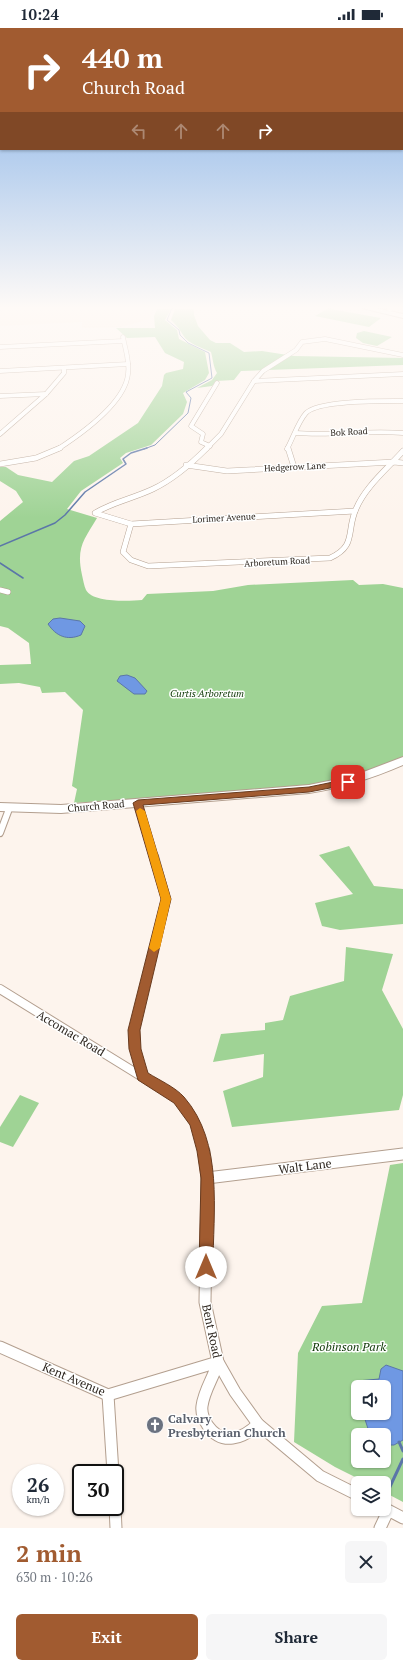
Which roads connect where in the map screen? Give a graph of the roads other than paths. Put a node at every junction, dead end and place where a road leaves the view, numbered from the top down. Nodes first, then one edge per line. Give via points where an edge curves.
1 (60, 378) edge
2 (128, 378) edge
3 (256, 378) edge
4 (318, 378) edge
5 (254, 381) junction
6 (216, 383) dead end
7 (46, 394) junction
8 (0, 396) edge
9 (403, 401) edge
10 (296, 433) junction
11 (403, 433) edge
12 (0, 434) edge
13 (210, 446) junction
14 (403, 451) edge
15 (394, 462) junction
16 (403, 463) edge
17 (0, 464) edge
18 (186, 465) junction
19 (294, 467) junction
20 (355, 511) junction
21 (131, 524) junction
22 (0, 590) edge
23 (8, 592) dead end
24 (403, 761) edge
25 (138, 803) junction
26 (5, 808) edge
27 (0, 833) edge
28 (0, 989) edge
29 (143, 1076) junction
30 (403, 1154) edge
31 (207, 1178) junction
32 (0, 1347) edge
33 (218, 1362) junction
34 (108, 1395) junction
35 (258, 1424) junction
36 (112, 1464) edge
37 (351, 1492) edge
38 (391, 1512) edge
39 (115, 1516) edge
40 (384, 1516) edge
41 (403, 1518) edge
42 (116, 1528) edge
43 (380, 1528) edge

1 - 7 street
2 - 17 street via 102,415 58,449 25,460
3 - 5 street
4 - 5 street
5 - 13 street via 221,434
6 - 13 street via 191,426 203,434 201,442
7 - 8 street
7 - 12 street
9 - 10 street via 319,406 308,411
10 - 11 street, Bok Road
10 - 19 street via 287,451
13 - 18 street
14 - 15 street, Arboretum Road
15 - 16 street, Hedgerow Lane
15 - 19 street, Hedgerow Lane
15 - 20 street, Arboretum Road via 358,504
18 - 19 street, Hedgerow Lane via 227,471
18 - 21 street, Lorimer Avenue via 159,486 112,503 95,513
20 - 21 street, Lorimer Avenue
20 - 21 street, Arboretum Road via 346,550 333,557 318,560 148,566 132,560 123,552 122,547
22 - 23 street
24 - 25 main road, Church Road via 361,778 309,790
25 - 26 main road, Church Road via 61,810
25 - 29 street via 166,899 134,1030 135,1049
26 - 27 street
28 - 29 street, Accomac Road
29 - 31 street, Bent Road via 178,1099 195,1123 204,1151
30 - 31 street, Walt Lane
31 - 33 street, Bent Road via 205,1302
32 - 34 street, Kent Avenue
33 - 34 street, Kent Avenue
33 - 35 street, Bent Road
33 - 35 street via 217,1371 204,1401 202,1413 206,1424 221,1438 229,1439 252,1431
34 - 36 street
35 - 37 street, Bent Road via 320,1476
38 - 41 street
39 - 42 street
40 - 43 street

